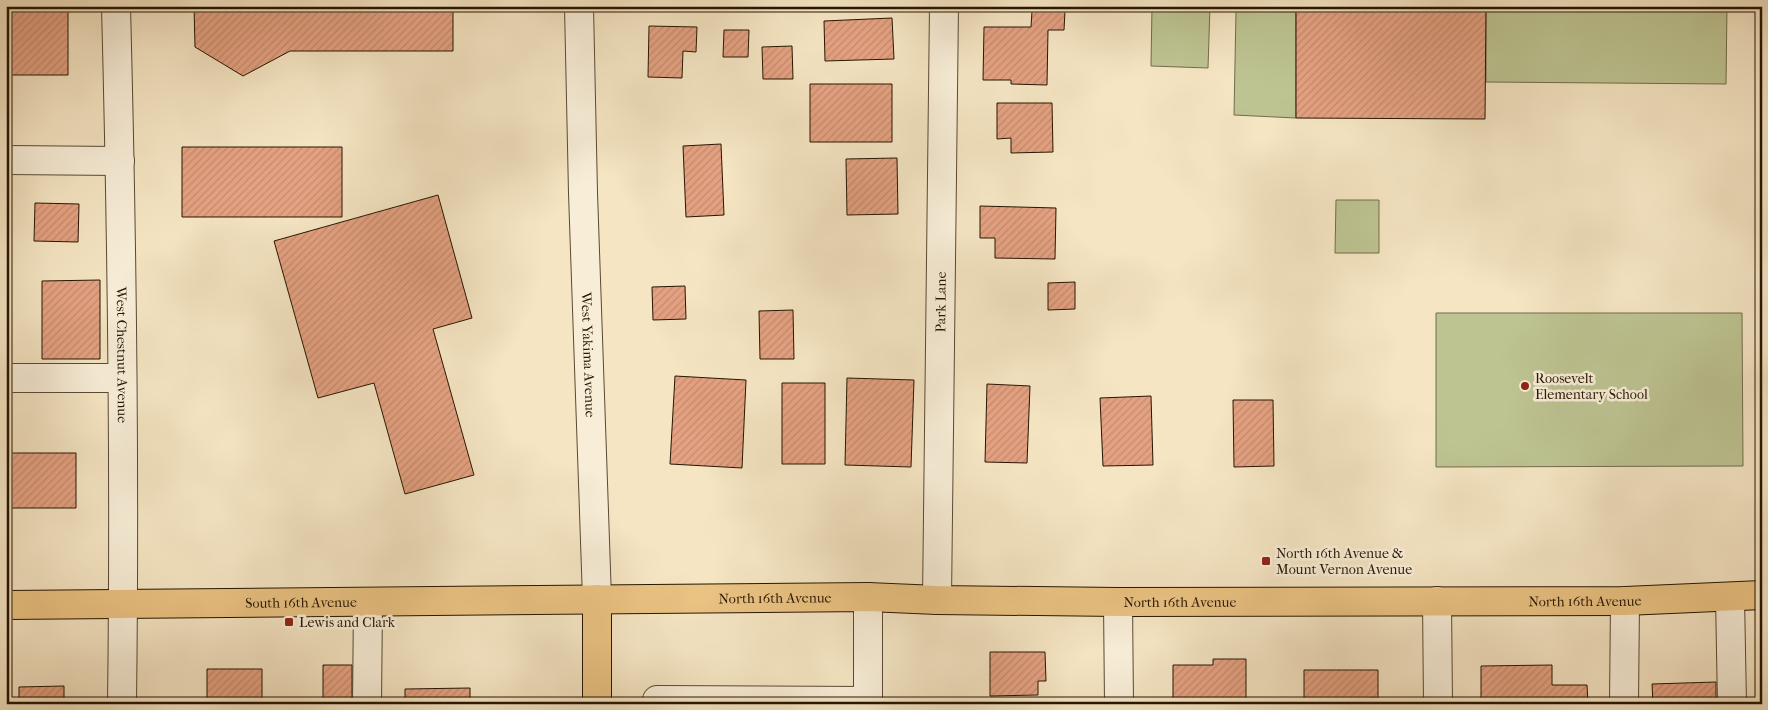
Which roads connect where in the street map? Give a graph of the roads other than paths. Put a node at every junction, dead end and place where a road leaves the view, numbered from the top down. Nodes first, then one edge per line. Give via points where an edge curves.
1 (116, 6) edge
2 (579, 6) edge
3 (944, 6) edge
4 (6, 160) edge
5 (120, 161) junction
6 (6, 378) edge
7 (122, 378) junction
8 (1762, 595) edge
9 (868, 597) junction
10 (1730, 597) junction
11 (596, 599) junction
12 (937, 600) junction
13 (1438, 601) junction
14 (1625, 601) junction
15 (368, 602) junction
16 (1118, 602) junction
17 (123, 604) junction
18 (6, 605) edge
19 (811, 702) edge
20 (868, 702) edge
21 (122, 704) edge
22 (367, 704) edge
23 (596, 704) edge
24 (657, 704) edge
25 (1120, 704) edge
26 (1438, 704) edge
27 (1624, 704) edge
28 (1732, 704) edge

1 - 5 street, West Chestnut Avenue
2 - 11 street, West Yakima Avenue
3 - 12 street, Park Lane
4 - 5 street
5 - 7 street, West Chestnut Avenue
6 - 7 street
7 - 17 street, West Chestnut Avenue
8 - 10 main road, North 16th Avenue
9 - 11 main road, North 16th Avenue
9 - 12 main road, North 16th Avenue
9 - 20 street
10 - 14 main road, North 16th Avenue
10 - 28 street
11 - 15 main road, South 16th Avenue
11 - 23 main road, West Yakima Avenue
12 - 16 main road, North 16th Avenue
13 - 14 main road, North 16th Avenue
13 - 16 main road, North 16th Avenue
13 - 26 street
14 - 27 street
15 - 17 main road, South 16th Avenue
15 - 22 street
16 - 25 street
17 - 18 main road, South 16th Avenue
17 - 21 street, West Chestnut Avenue
19 - 20 street
19 - 24 street via 657,700

